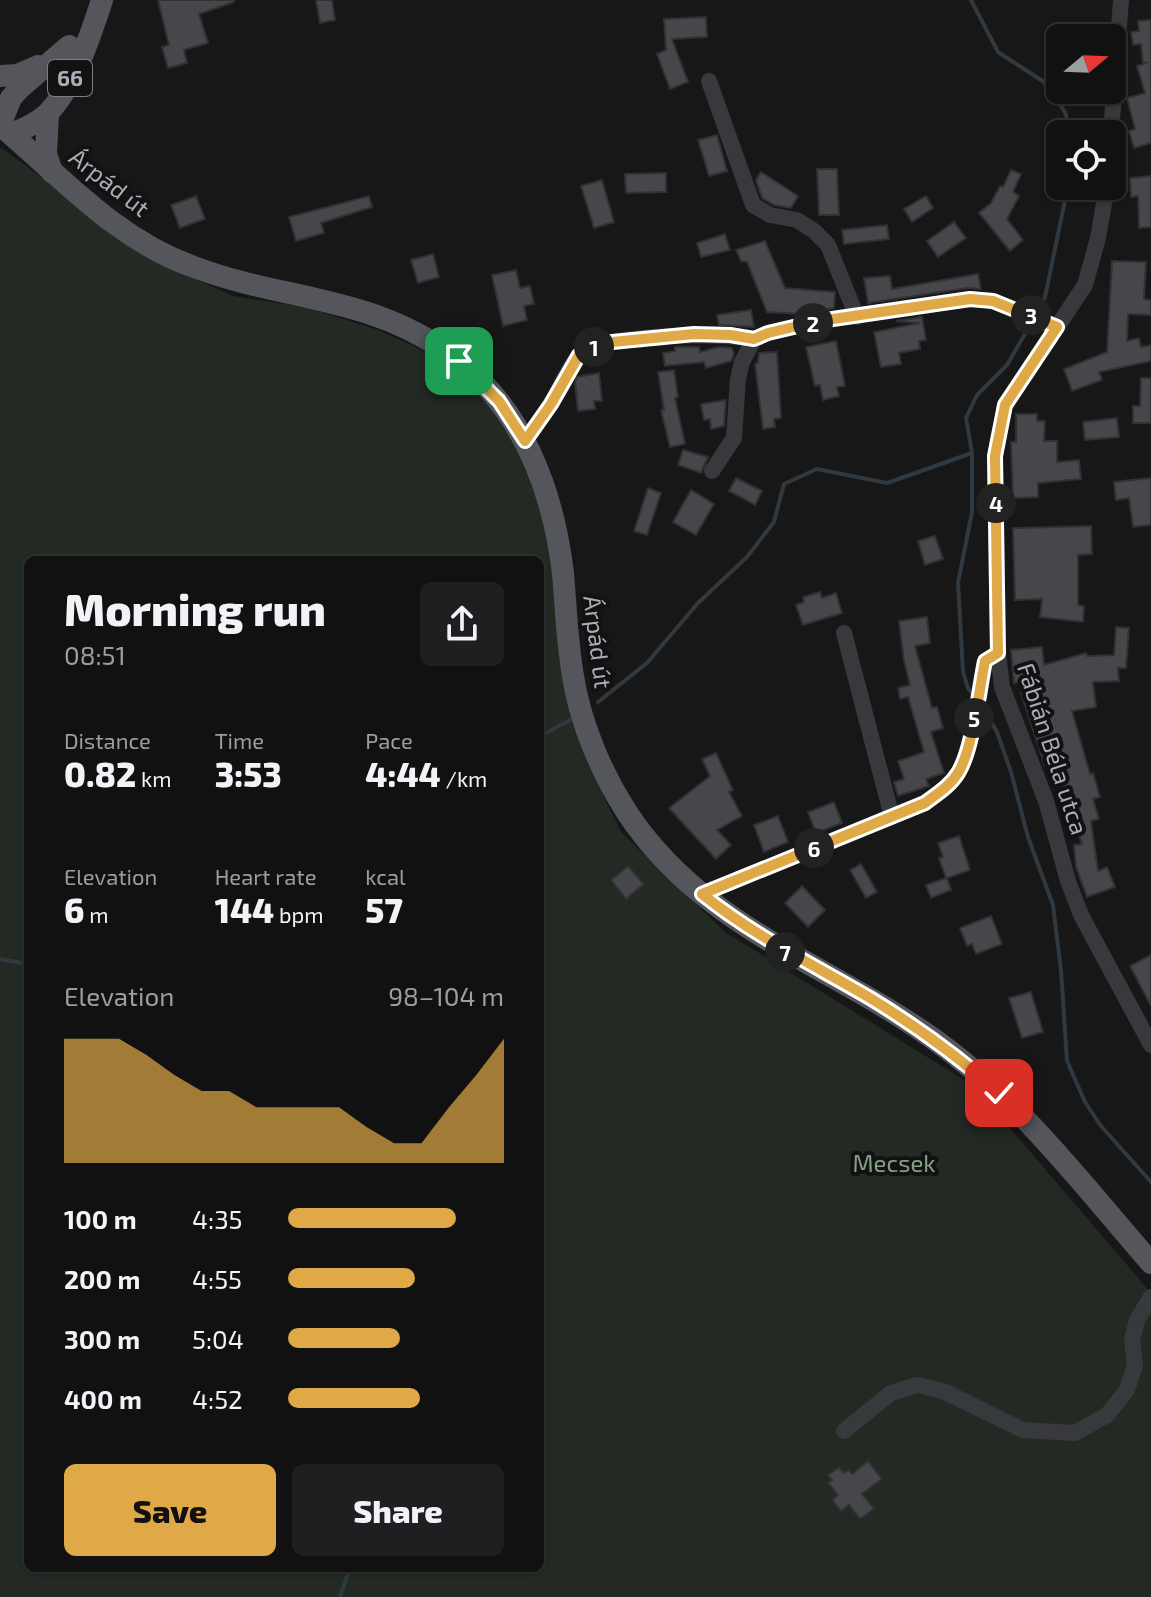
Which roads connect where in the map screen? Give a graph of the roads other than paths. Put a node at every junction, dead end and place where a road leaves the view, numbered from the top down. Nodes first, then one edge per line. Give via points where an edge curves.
1 (102, 0) edge
2 (1121, 0) edge
3 (69, 46) junction
4 (0, 76) edge
5 (709, 81) dead end
6 (48, 114) junction
7 (1112, 120) edge
8 (5, 130) edge
9 (52, 172) junction
10 (1105, 200) edge
11 (857, 317) junction
12 (1051, 324) junction
13 (754, 339) junction
14 (525, 441) junction
15 (712, 471) dead end
16 (844, 633) dead end
17 (998, 653) junction
18 (892, 817) junction
19 (702, 894) junction
20 (1151, 1045) edge
21 (1151, 1263) edge
22 (1151, 1297) edge
23 (844, 1431) dead end

1 - 3 main road, 66
1 - 6 main road, 66 via 70,78
2 - 7 street
3 - 4 main road, 66 via 36,68
3 - 8 main road, 66 via 11,98
5 - 11 street via 753,205 797,220 828,245
6 - 8 main road, 66 via 31,126
6 - 9 main road via 46,154
8 - 9 main road, Árpád út
9 - 14 main road, Árpád út via 111,223 189,266 349,305 423,337 486,386
10 - 12 street, Fábián Béla utca via 1085,285
11 - 12 street via 970,299 993,301
11 - 13 street via 819,321
12 - 17 street, Fábián Béla utca via 1005,405 999,426
13 - 14 street via 694,334 602,343 579,355
13 - 15 street via 738,379 734,438
14 - 19 main road, Árpád út via 553,513 572,674 597,753 627,813 664,859
16 - 18 street
17 - 18 street via 985,661 959,772 925,803
17 - 20 street, Fábián Béla utca via 1002,687 1046,801 1081,915
18 - 19 street
19 - 21 main road, Árpád út via 733,920 869,998 966,1063 1055,1153
22 - 23 street via 1137,1320 1132,1340 1135,1365 1127,1390 1107,1415 1075,1433 1023,1430 943,1391 917,1385 891,1393

